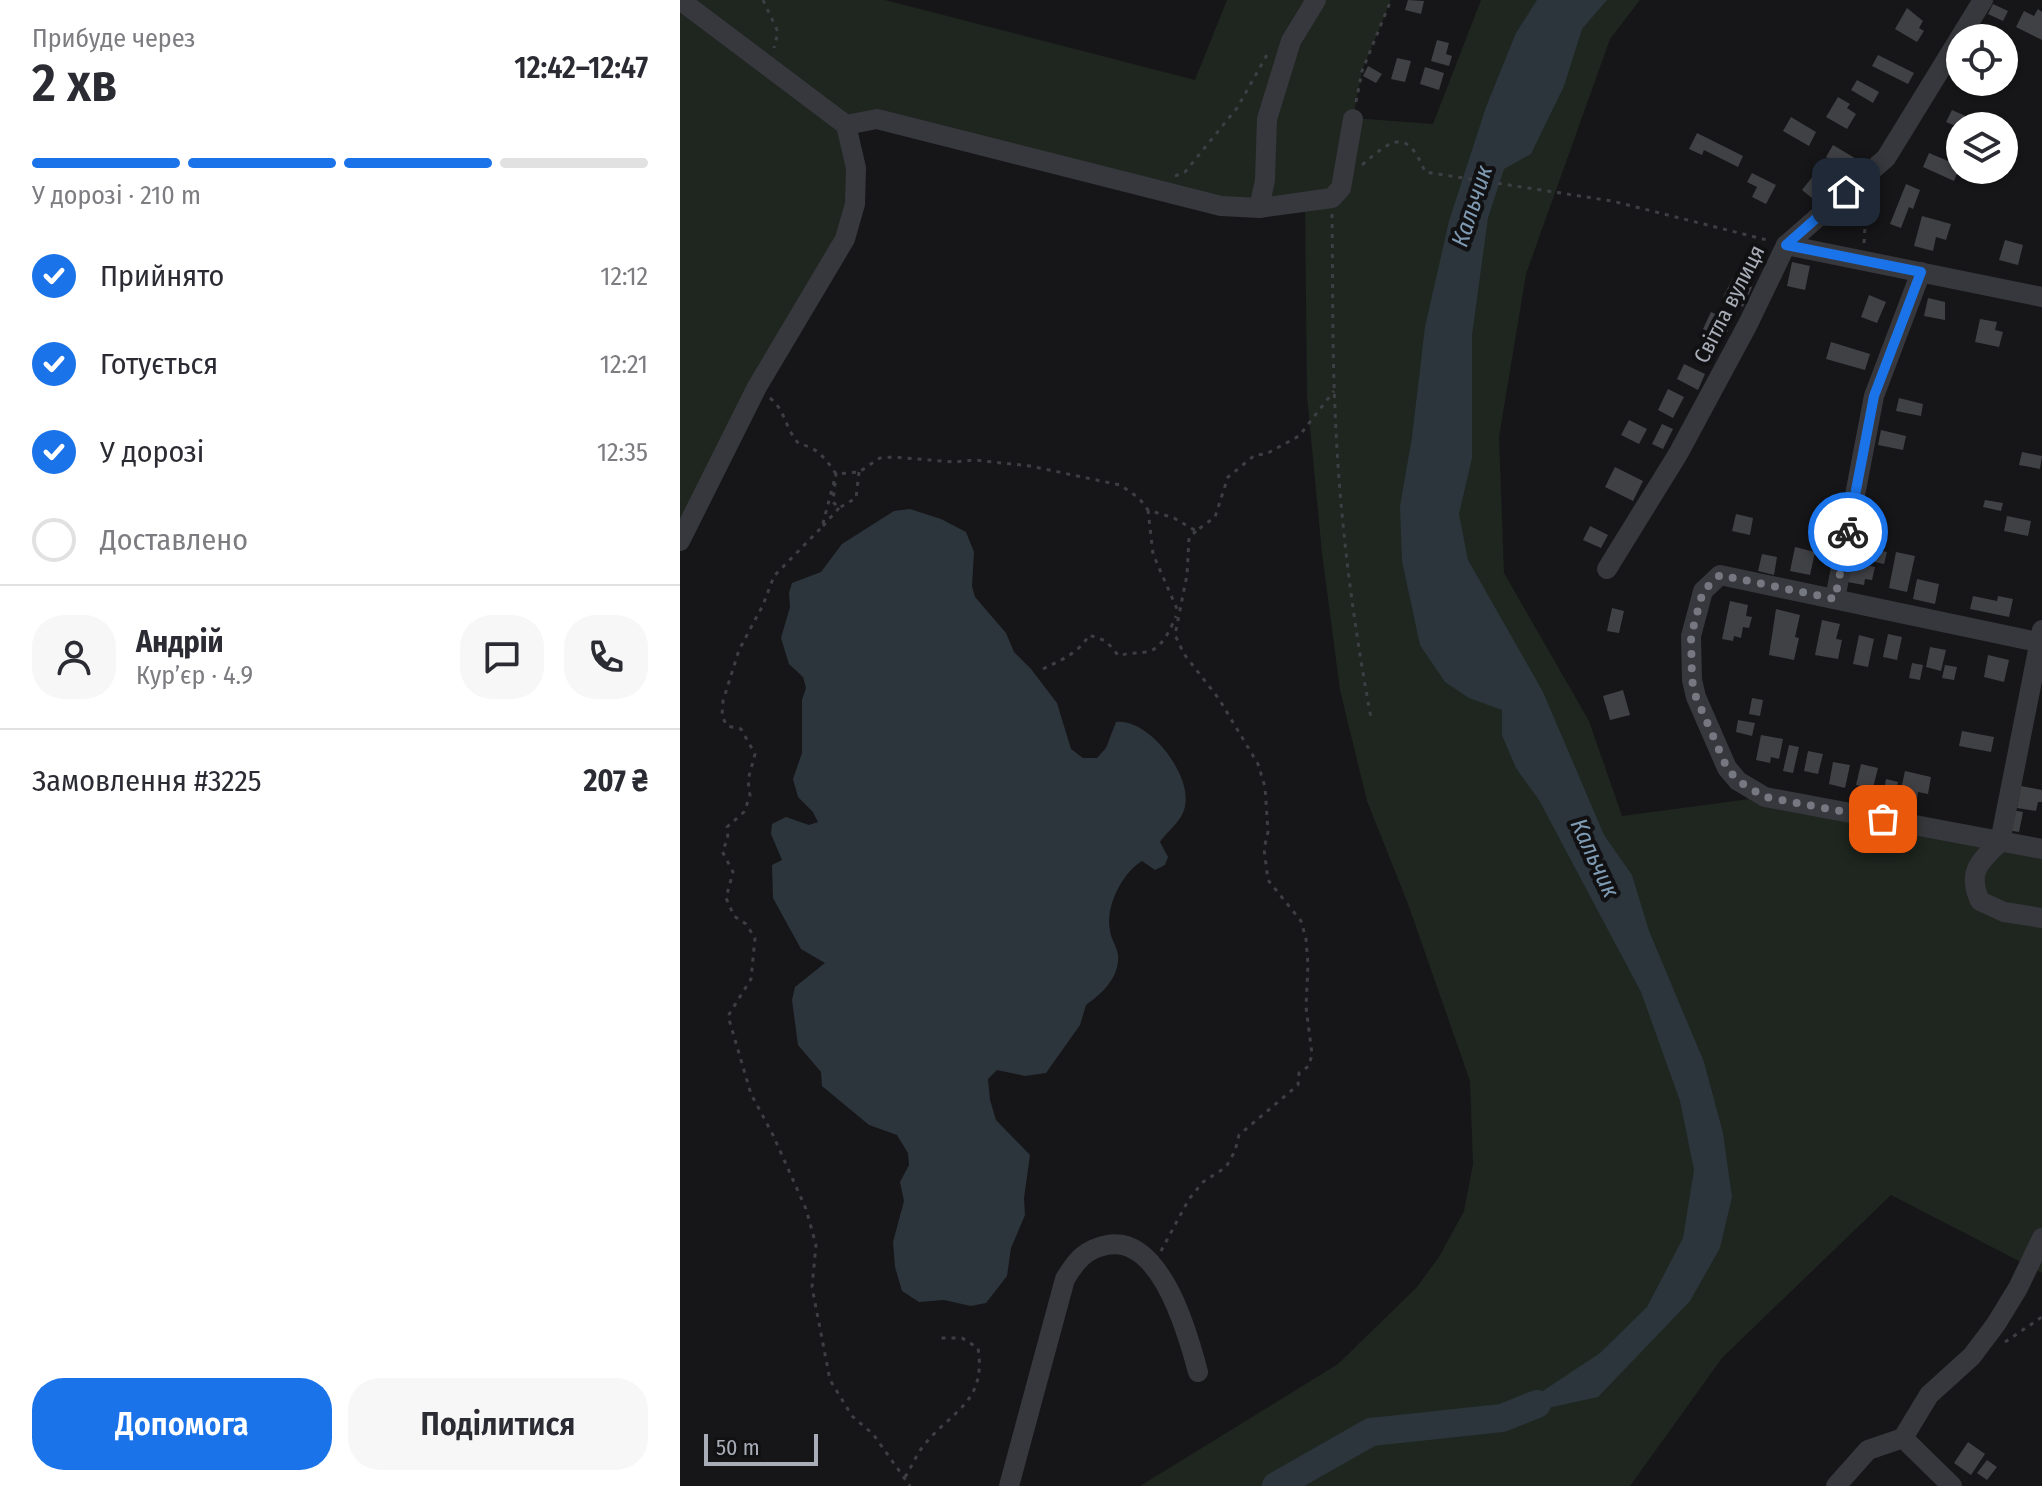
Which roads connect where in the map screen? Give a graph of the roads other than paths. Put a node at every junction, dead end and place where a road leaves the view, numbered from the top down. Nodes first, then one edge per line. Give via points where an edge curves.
1 (680, 0) edge
2 (1316, 0) edge
3 (1983, 0) edge
4 (1353, 119) road end
5 (846, 125) junction
6 (1259, 208) junction
7 (1786, 245) junction
8 (1921, 272) junction
9 (2042, 297) edge
10 (680, 541) edge
11 (1607, 569) dead end
12 (1835, 599) junction
13 (2041, 639) edge
14 (2000, 842) junction
15 (2042, 849) edge
16 (2042, 918) edge
17 (2042, 1238) edge
18 (1198, 1372) dead end
19 (1903, 1438) junction
20 (1009, 1486) edge
21 (1836, 1486) edge
22 (1952, 1486) edge

1 - 5 street
2 - 6 street via 1291,41 1267,119
3 - 7 street via 1886,158
4 - 6 street via 1336,193
5 - 6 street via 877,119 1221,206
5 - 10 street via 856,168 855,204 845,239 757,387
7 - 8 street, Світла вулиця
7 - 11 street, Світла вулиця via 1685,441
8 - 9 street, Світла вулиця
8 - 12 street via 1874,396
12 - 13 street
12 - 14 street via 1720,575 1703,591 1691,636 1692,680 1727,768 1765,797
13 - 14 street
14 - 15 street
14 - 16 street via 1975,872 1973,886 1980,901 2004,912
17 - 19 street via 1996,1324 1972,1356 1929,1395
18 - 20 street via 1186,1327 1153,1263 1136,1249 1115,1244 1094,1248 1076,1260 1065,1279
19 - 21 street via 1868,1450
19 - 22 street

